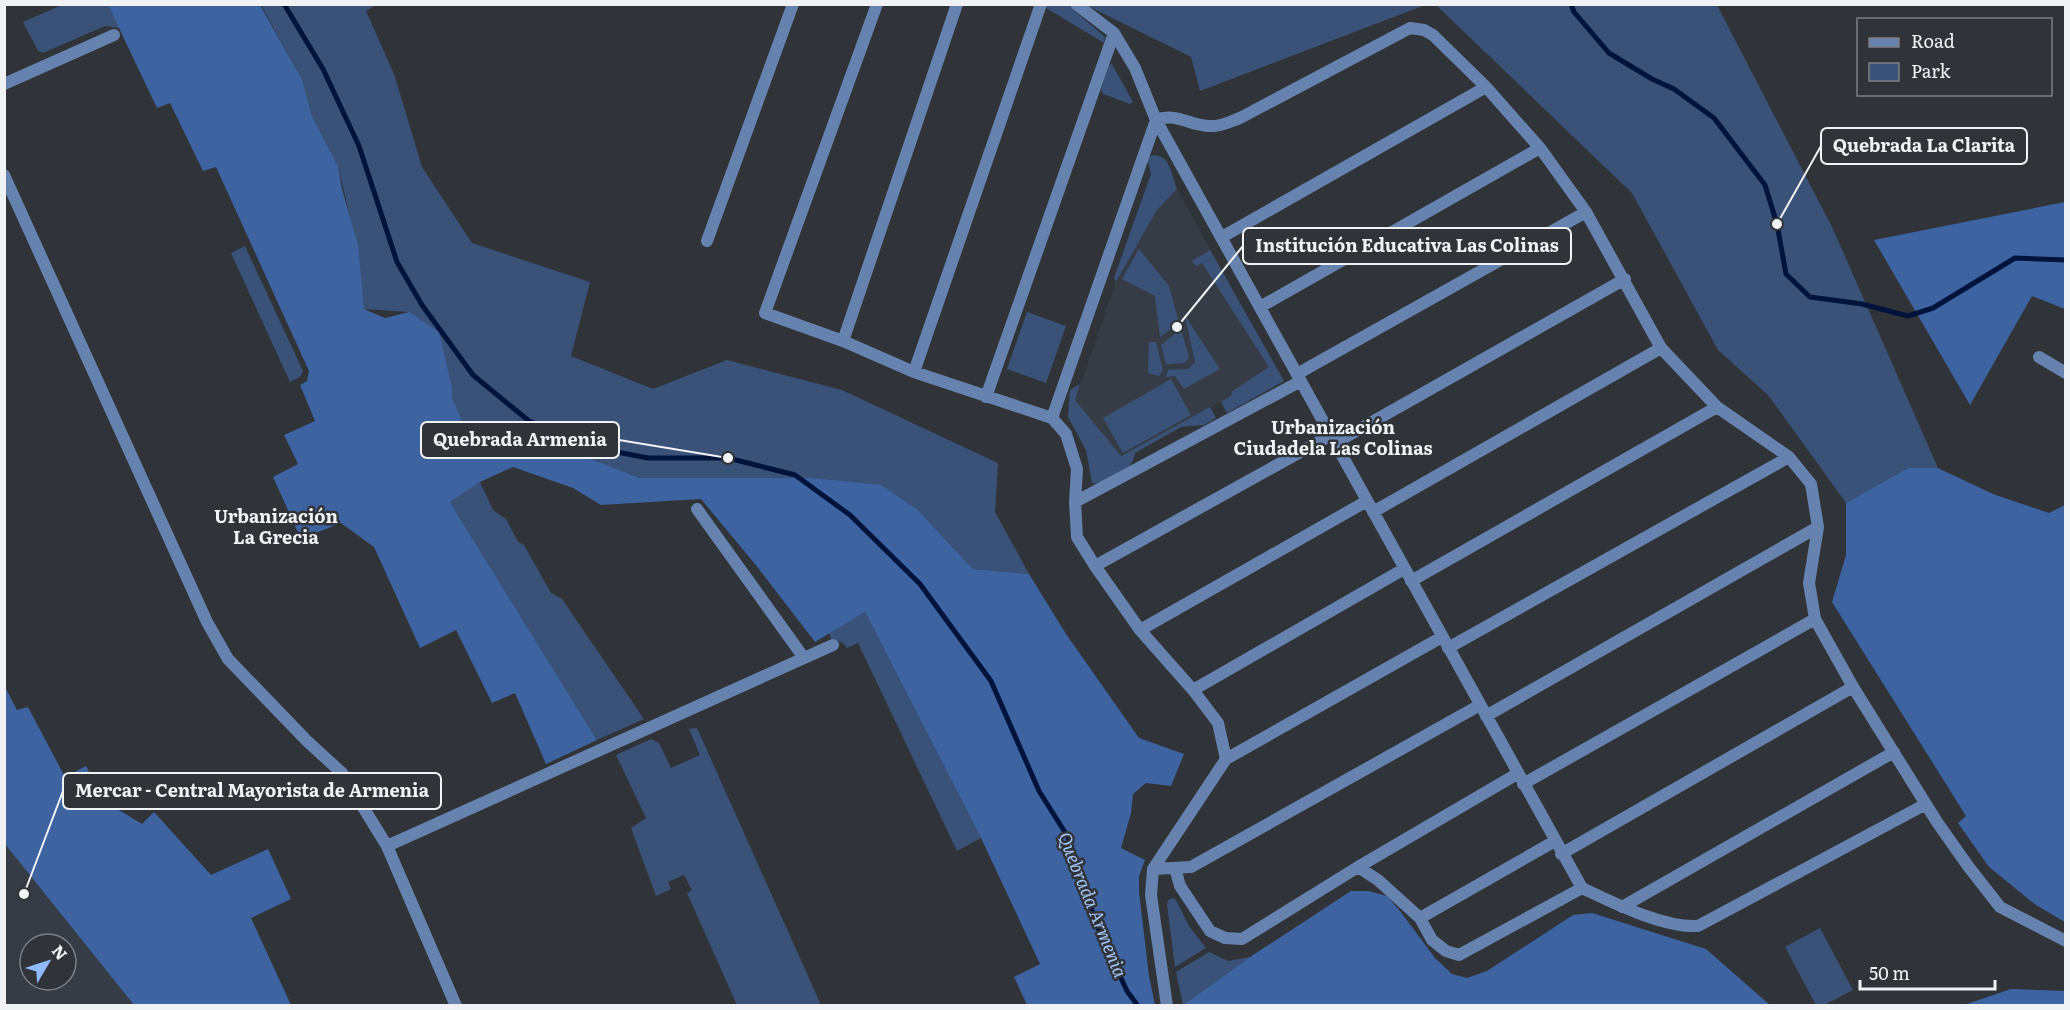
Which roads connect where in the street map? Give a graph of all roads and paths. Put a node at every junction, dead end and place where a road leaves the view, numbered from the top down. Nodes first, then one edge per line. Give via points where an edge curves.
1 (793, 4) edge
2 (877, 4) edge
3 (957, 4) edge
4 (1041, 4) edge
5 (1076, 4) edge
6 (1114, 33) junction
7 (114, 35) dead end
8 (4, 84) edge
9 (1486, 87) junction
10 (1156, 120) junction
11 (1540, 148) junction
12 (4, 176) edge
13 (1586, 212) junction
14 (1222, 237) junction
15 (707, 241) dead end
16 (1625, 279) junction
17 (1260, 307) junction
18 (843, 341) junction
19 (1661, 348) junction
20 (2038, 357) dead end
21 (914, 372) junction
22 (2066, 373) edge
23 (1299, 378) junction
24 (986, 397) junction
25 (1717, 408) junction
26 (1052, 418) junction
27 (1333, 439) junction
28 (1790, 457) junction
29 (1367, 501) junction
30 (1075, 502) junction
31 (697, 509) dead end
32 (1373, 513) junction
33 (1818, 527) junction
34 (1095, 566) junction
35 (1404, 569) junction
36 (1411, 581) junction
37 (1815, 619) junction
38 (1140, 630) junction
39 (1445, 642) junction
40 (833, 645) dead end
41 (804, 658) junction
42 (1853, 687) junction
43 (1194, 690) junction
44 (1483, 711) junction
45 (1894, 752) junction
46 (1226, 759) junction
47 (1520, 779) junction
48 (1926, 804) junction
49 (1555, 841) junction
50 (387, 846) junction
51 (1562, 854) junction
52 (1358, 867) junction
53 (1175, 868) junction
54 (1153, 869) junction
55 (1582, 888) junction
56 (1622, 907) junction
57 (1420, 918) junction
58 (2066, 941) edge
59 (456, 1005) edge
60 (1167, 1005) edge

1 - 15 street
2 - 18 street via 765,313
3 - 18 street
4 - 21 street
5 - 6 street
6 - 10 street via 1135,68
6 - 24 street
7 - 8 street
9 - 10 street via 1433,35 1410,28 1240,118 1206,126 1171,117
9 - 11 street
9 - 14 street
10 - 14 street
10 - 26 street
11 - 13 street
11 - 17 street
12 - 50 street via 207,622 228,659 342,773
13 - 16 street
13 - 23 street
14 - 17 street
16 - 19 street
16 - 27 street
17 - 23 street
18 - 21 street
19 - 25 street
19 - 32 street
20 - 22 street
21 - 24 street
23 - 27 street
23 - 30 street
24 - 26 street
25 - 28 street
25 - 36 street
26 - 30 street via 1066,434 1077,469
27 - 29 street
27 - 34 street
28 - 33 street via 1811,484
28 - 39 street
29 - 32 street
29 - 38 street
30 - 34 street via 1077,537
31 - 41 street
32 - 35 street
33 - 37 street via 1809,584
33 - 44 street
34 - 38 street
35 - 36 street
35 - 43 street
36 - 39 street
37 - 42 street
37 - 47 street
38 - 43 street
39 - 44 street
39 - 46 street
40 - 41 street
41 - 50 street
42 - 45 street
42 - 51 street
43 - 46 street via 1218,723
44 - 47 street
44 - 53 street via 1191,867
45 - 48 street
45 - 56 street
46 - 54 street
47 - 49 street
47 - 52 street
48 - 56 street via 1698,926 1682,927
48 - 58 street via 2000,907
49 - 51 street
49 - 57 street
50 - 59 street
51 - 55 street
52 - 53 street via 1242,939 1225,938 1210,931 1180,886
52 - 57 street
53 - 54 street
54 - 60 street via 1151,895
55 - 56 street
55 - 57 street via 1459,955 1432,940

